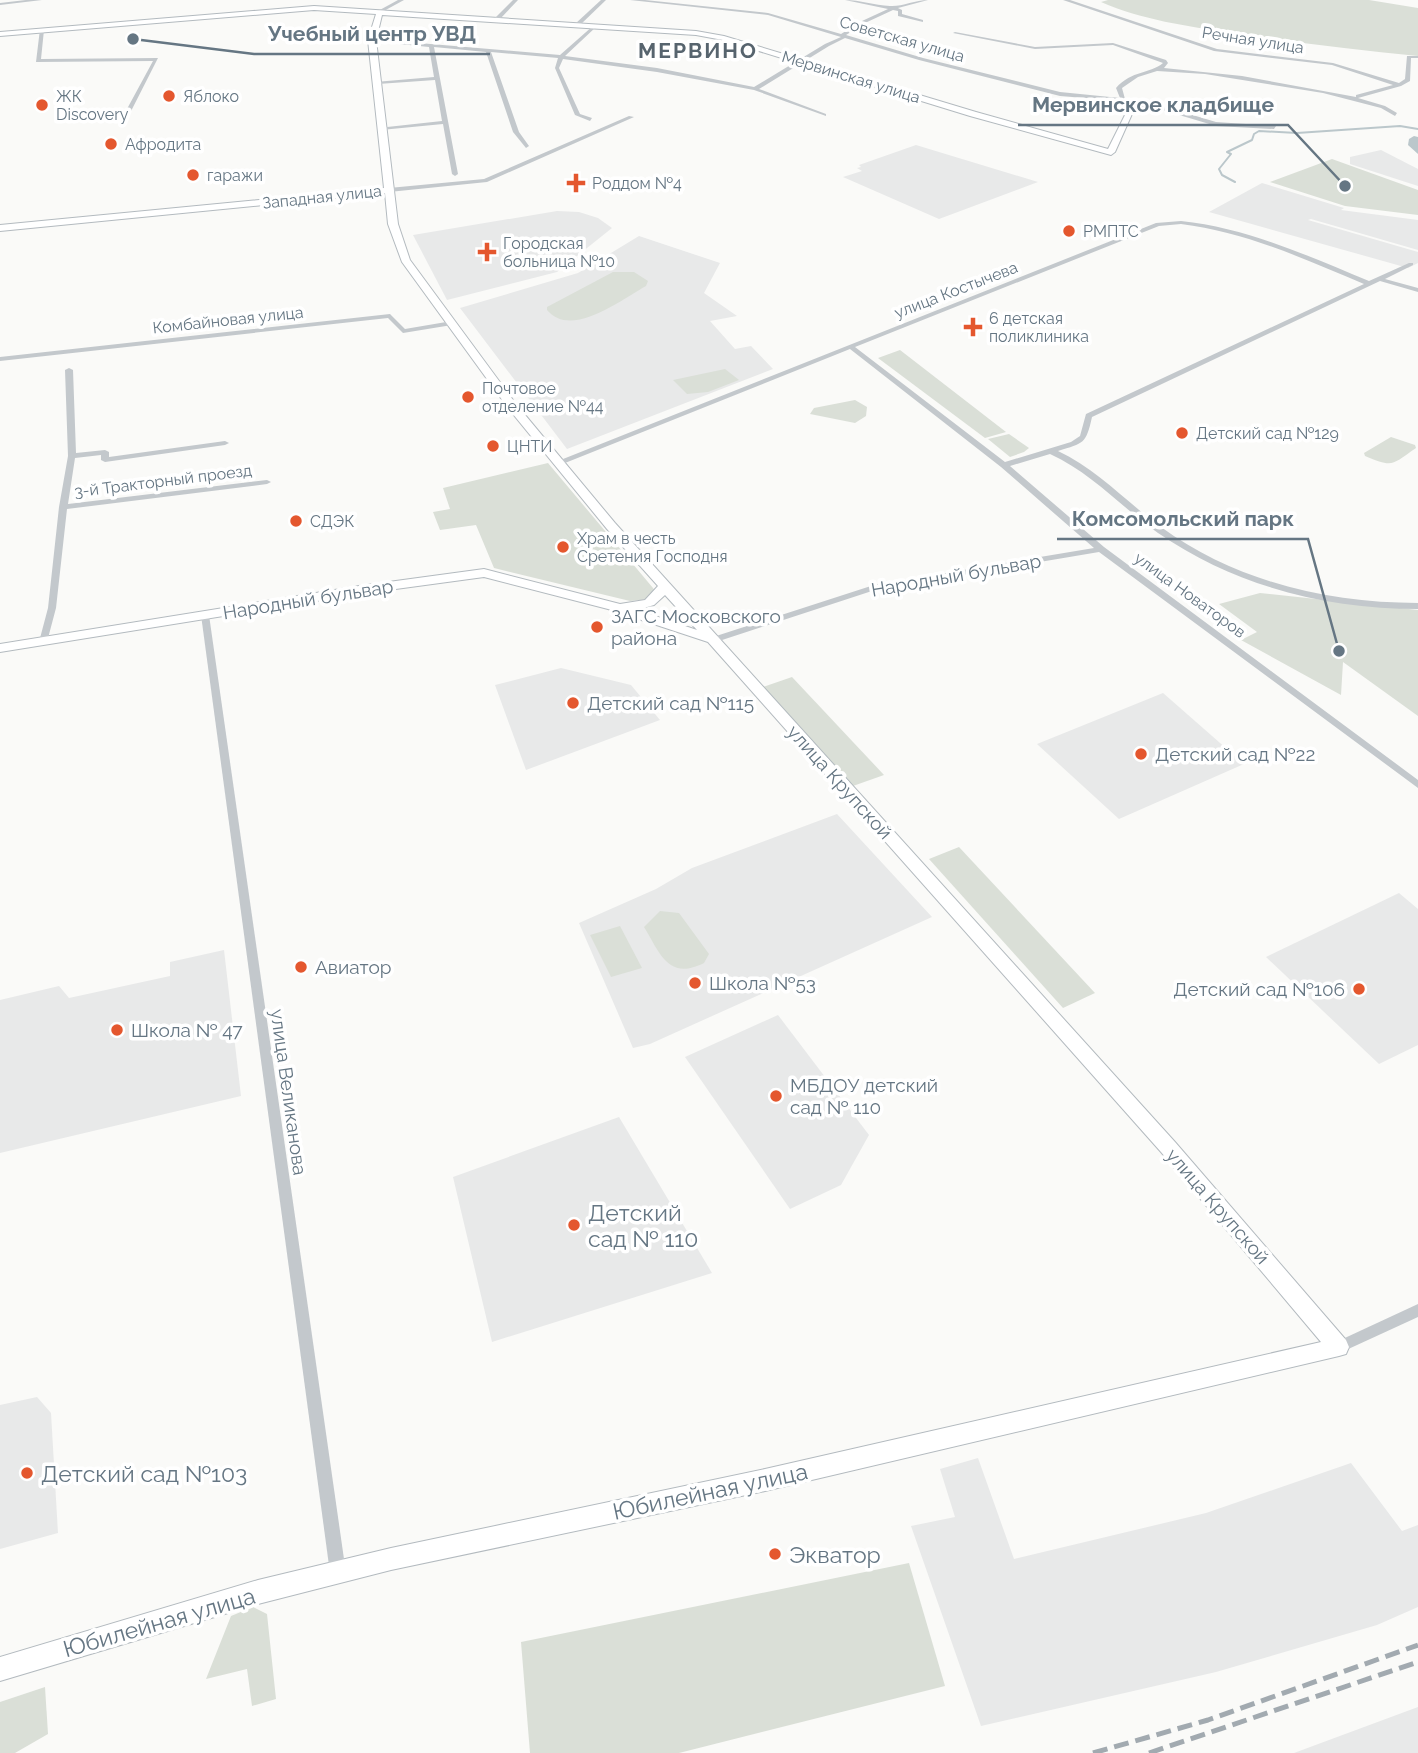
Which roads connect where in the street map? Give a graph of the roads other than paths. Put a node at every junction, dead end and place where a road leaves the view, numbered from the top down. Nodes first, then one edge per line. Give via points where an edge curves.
1 (40, 0) edge
2 (402, 0) edge
3 (516, 0) edge
4 (592, 0) edge
5 (602, 0) edge
6 (632, 0) edge
7 (847, 0) edge
8 (926, 0) edge
9 (1065, 0) edge
10 (902, 2) edge
11 (0, 4) edge
12 (891, 8) junction
13 (380, 11) junction
14 (497, 19) junction
15 (920, 21) dead end
16 (577, 24) junction
17 (594, 26) junction
18 (42, 30) junction
19 (955, 33) dead end
20 (0, 34) edge
21 (844, 36) junction
22 (372, 40) junction
23 (431, 45) junction
24 (488, 50) junction
25 (561, 57) junction
26 (1418, 57) edge
27 (801, 61) junction
28 (1159, 69) junction
29 (436, 78) junction
30 (378, 82) junction
31 (1399, 85) junction
32 (755, 89) junction
33 (1357, 97) junction
34 (1123, 100) junction
35 (1133, 107) junction
36 (1395, 114) dead end
37 (824, 115) dead end
38 (631, 117) dead end
39 (590, 119) dead end
40 (124, 120) dead end
41 (444, 122) junction
42 (1274, 127) dead end
43 (381, 128) junction
44 (526, 146) dead end
45 (455, 174) dead end
46 (389, 190) junction
47 (0, 228) edge
48 (1410, 264) dead end
49 (1379, 279) junction
50 (1368, 282) junction
51 (1418, 290) edge
52 (452, 323) junction
53 (850, 346) junction
54 (0, 359) edge
55 (69, 370) dead end
56 (225, 443) dead end
57 (1053, 452) junction
58 (72, 456) junction
59 (558, 463) junction
60 (1004, 465) junction
61 (267, 482) dead end
62 (63, 507) junction
63 (1101, 549) junction
64 (665, 585) junction
65 (614, 606) junction
66 (1418, 606) edge
67 (205, 615) junction
68 (691, 616) junction
69 (675, 625) junction
70 (713, 640) junction
71 (43, 642) junction
72 (0, 649) edge
73 (1418, 785) edge
74 (1418, 1310) edge
75 (1339, 1347) junction
76 (338, 1573) junction
77 (0, 1669) edge

1 - 11 street
2 - 13 street
3 - 14 street
4 - 5 street
5 - 16 street
6 - 21 street, Советская улица via 768,14
7 - 12 street
8 - 10 street
9 - 31 street, Речная улица via 1216,50 1333,64
10 - 12 street
12 - 15 street
12 - 21 street
13 - 14 street, Мервинская улица
13 - 18 street, Мервинская улица via 295,8
13 - 22 street
14 - 16 street, Мервинская улица
16 - 17 street, Мервинская улица
17 - 25 street
17 - 27 street, Мервинская улица via 706,34
18 - 20 street, Мервинская улица
18 - 40 street via 38,61 156,59
19 - 28 street via 1035,48 1123,46 1164,61
21 - 27 street
21 - 34 street, Советская улица via 1060,94
22 - 23 street
22 - 30 street, улица Крупской
23 - 24 street
23 - 29 street
24 - 25 street
24 - 44 street via 516,132
25 - 32 street
25 - 39 street via 558,72 578,115
26 - 31 street via 1409,57 1408,80
27 - 32 street
27 - 35 street, Мервинская улица via 1111,152
28 - 33 street via 1244,77
28 - 34 street via 1123,84 1119,92
29 - 30 street
29 - 41 street
30 - 43 street, улица Крупской
31 - 33 street
32 - 37 street
33 - 36 street
34 - 35 street
35 - 42 street via 1149,104 1216,124
38 - 46 street, Западная улица via 485,181
41 - 43 street
41 - 45 street
43 - 46 street, улица Крупской
46 - 47 street, Западная улица
46 - 52 street, улица Крупской via 401,254
48 - 49 street
49 - 50 street
49 - 51 street
50 - 53 street, улица Костычева via 1214,225 1169,222
50 - 57 street via 1089,416 1084,437
52 - 54 street, Комбайновая улица via 403,331 390,316
52 - 59 street, улица Крупской
53 - 59 street, улица Костычева
53 - 60 street, улица Новаторов
55 - 58 street
56 - 58 street via 105,460 105,452
57 - 60 street
57 - 66 street, улица Новаторов via 1072,461 1161,531 1242,577 1315,596
58 - 62 street
59 - 64 street, улица Крупской
60 - 63 street, улица Новаторов
61 - 62 street, 3-й Тракторный проезд
62 - 71 street via 52,608
63 - 70 street, Народный бульвар via 874,588
63 - 73 street, улица Новаторов
64 - 65 street, Народный бульвар via 650,604
64 - 68 street, улица Крупской
65 - 67 street, Народный бульвар via 484,573
65 - 69 street, Народный бульвар
67 - 71 street, Народный бульвар
67 - 76 street, улица Великанова
68 - 69 street via 691,623
68 - 70 street, улица Крупской
69 - 70 street, Народный бульвар
70 - 75 street, улица Крупской via 1168,1147
71 - 72 street, Народный бульвар
74 - 75 street, Юбилейная улица
75 - 76 street, Юбилейная улица via 906,1449
76 - 77 street, Юбилейная улица

